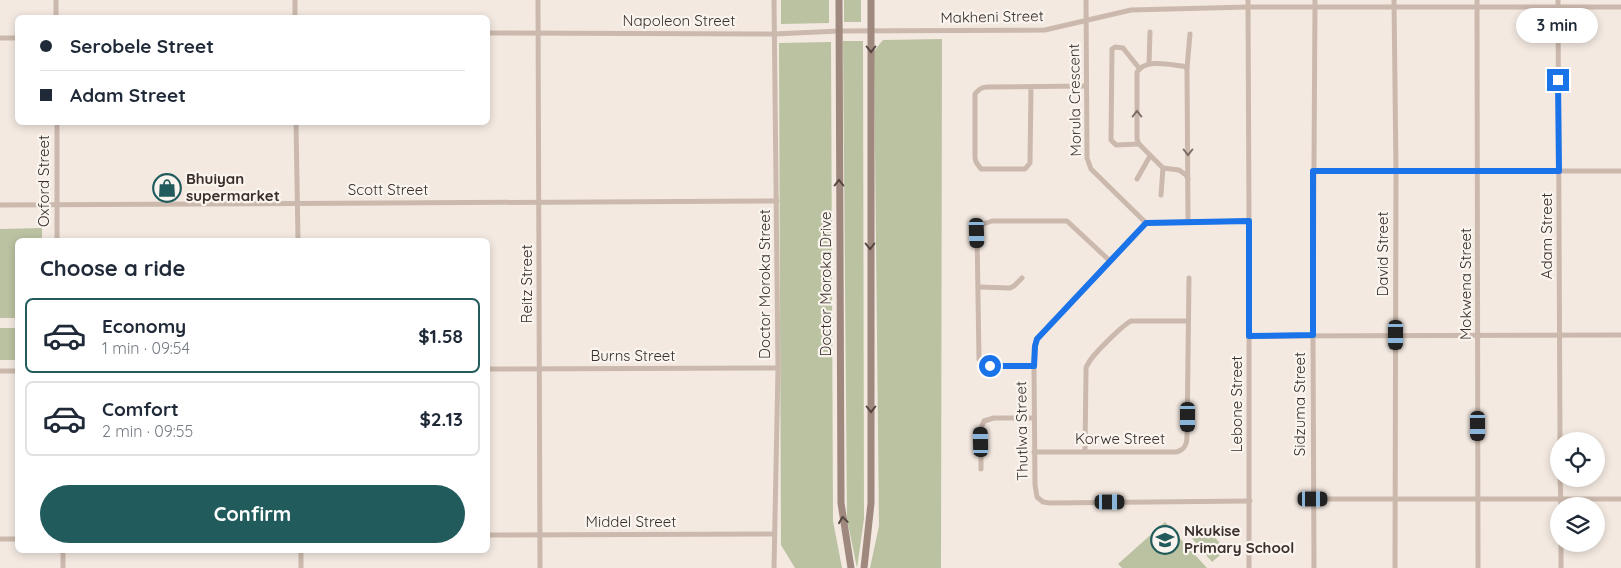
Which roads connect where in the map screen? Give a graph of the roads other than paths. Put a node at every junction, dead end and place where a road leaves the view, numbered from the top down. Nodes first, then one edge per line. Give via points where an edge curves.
1 (56, 0) edge
2 (295, 0) edge
3 (538, 0) edge
4 (774, 0) edge
5 (839, 0) edge
6 (871, 0) edge
7 (1086, 0) edge
8 (1248, 0) edge
9 (1315, 0) edge
10 (1394, 0) edge
11 (1478, 0) edge
12 (1558, 0) edge
13 (1394, 7) junction
14 (1558, 7) junction
15 (1621, 7) edge
16 (1248, 8) junction
17 (1315, 8) junction
18 (1478, 8) junction
19 (56, 15) edge
20 (295, 15) edge
21 (1086, 20) junction
22 (839, 31) junction
23 (871, 31) junction
24 (1150, 32) dead end
25 (490, 33) edge
26 (539, 33) junction
27 (774, 34) junction
28 (1190, 34) dead end
29 (0, 38) edge
30 (15, 38) edge
31 (1150, 64) junction
32 (1139, 68) junction
33 (1187, 68) junction
34 (1086, 86) junction
35 (1031, 87) junction
36 (56, 125) edge
37 (296, 125) edge
38 (1139, 144) junction
39 (1150, 156) junction
40 (1162, 168) junction
41 (1313, 171) junction
42 (1396, 171) junction
43 (1477, 171) junction
44 (1559, 171) junction
45 (1621, 171) edge
46 (1136, 179) dead end
47 (1188, 179) junction
48 (1162, 196) dead end
49 (777, 201) junction
50 (297, 202) junction
51 (540, 202) junction
52 (0, 204) edge
53 (57, 205) junction
54 (1188, 221) junction
55 (1249, 221) junction
56 (1146, 223) junction
57 (57, 238) edge
58 (298, 238) edge
59 (1110, 261) junction
60 (1022, 278) dead end
61 (1189, 278) dead end
62 (978, 287) junction
63 (1188, 321) junction
64 (1313, 335) junction
65 (1396, 335) junction
66 (1479, 335) junction
67 (1621, 335) edge
68 (1249, 336) junction
69 (1559, 336) junction
70 (1034, 366) junction
71 (778, 368) junction
72 (490, 369) edge
73 (540, 369) junction
74 (0, 371) edge
75 (15, 371) edge
76 (1034, 418) junction
77 (1560, 432) edge
78 (1034, 452) junction
79 (1085, 452) junction
80 (981, 469) dead end
81 (1313, 499) junction
82 (1478, 499) junction
83 (1605, 499) edge
84 (1621, 499) edge
85 (1395, 500) junction
86 (1550, 500) edge
87 (1250, 501) junction
88 (774, 534) junction
89 (490, 535) edge
90 (540, 535) junction
91 (0, 539) edge
92 (15, 539) edge
93 (1561, 552) edge
94 (63, 553) edge
95 (301, 553) edge
96 (63, 568) edge
97 (301, 568) edge
98 (540, 568) edge
99 (774, 568) edge
100 (851, 568) edge
101 (864, 568) edge
102 (1249, 568) edge
103 (1314, 568) edge
104 (1395, 568) edge
105 (1478, 568) edge
106 (1561, 568) edge

1 - 19 street
2 - 20 street
3 - 26 street, Reitz Street
4 - 27 street, Doctor Moroka Street
5 - 22 street, Doctor Moroka Drive
6 - 23 street
7 - 21 street, Morula Crescent
8 - 16 street, Lebone Street
9 - 17 street, Sidzuma Street
10 - 13 street, David Street
11 - 18 street, Mokwena Street
12 - 14 street, Adam Street
13 - 17 street, Makheni Street
13 - 18 street, Makheni Street
13 - 42 street, David Street
14 - 15 street, Makheni Street
14 - 18 street, Makheni Street
14 - 44 street, Adam Street
16 - 17 street, Makheni Street
16 - 21 street, Makheni Street via 1131,10
16 - 55 street, Lebone Street
17 - 41 street, Sidzuma Street
18 - 43 street, Mokwena Street
21 - 23 street, Makheni Street via 1045,30
21 - 34 street, Morula Crescent
22 - 23 street, Napoleon Street
22 - 27 street, Napoleon Street
100 -> 22 street, Doctor Moroka Drive via 841,503
23 -> 101 street via 871,503
24 - 31 street
25 - 26 street, Napoleon Street
26 - 27 street, Napoleon Street
26 - 51 street, Reitz Street
27 - 49 street, Doctor Moroka Street
28 - 33 street
29 - 30 street
31 - 32 street
31 - 33 street
38 -> 32 street
32 - 38 street via 1124,50 1113,48 1111,140 1116,145
33 -> 47 street
34 - 35 street
34 - 56 street, Morula Crescent via 1088,164
35 - 35 street via 982,87 975,94 975,158 981,169 1025,169 1030,163
36 - 53 street, Oxford Street
37 - 50 street
38 - 39 street
39 - 40 street
39 - 46 street
40 - 47 street via 1179,170
40 - 48 street
41 - 42 street
41 - 64 street, Sidzuma Street
42 - 43 street
42 - 65 street, David Street
43 - 44 street
43 - 66 street, Mokwena Street
44 - 45 street
44 - 69 street, Adam Street
47 - 54 street
49 - 51 street, Scott Street
49 - 71 street, Doctor Moroka Street
50 - 51 street, Scott Street
50 - 53 street, Scott Street
50 - 58 street
51 - 73 street, Reitz Street
52 - 53 street, Scott Street
53 - 57 street, Oxford Street
54 - 55 street
54 - 56 street
55 - 68 street, Lebone Street
56 - 59 street, Thutlwa Street
59 - 62 street via 1067,222 988,221 978,229
59 - 70 street, Thutlwa Street via 1037,339
60 - 62 street via 1010,288
61 - 63 street, Korwe Street
62 - 70 street via 980,362 986,366
63 - 79 street via 1132,321 1091,358 1086,367
63 - 79 street, Korwe Street via 1188,436 1185,447 1176,452
64 - 65 street
64 - 68 street
64 - 81 street, Sidzuma Street
65 - 66 street
65 - 85 street, David Street
66 - 69 street
66 - 82 street, Mokwena Street
67 - 69 street
68 - 87 street, Lebone Street
69 - 77 street, Adam Street
70 - 76 street, Thutlwa Street
71 - 73 street, Burns Street
71 - 88 street, Doctor Moroka Street
72 - 73 street, Burns Street
73 - 90 street, Reitz Street
74 - 75 street
76 - 78 street, Thutlwa Street
76 - 80 street via 984,421 981,428
78 - 79 street, Korwe Street
78 - 87 street, Thutlwa Street via 1035,492 1044,502
81 - 85 street
81 - 103 street, Sidzuma Street
82 - 85 street
82 - 86 street
82 - 105 street, Mokwena Street
83 - 84 street
85 - 104 street, David Street
87 - 102 street, Lebone Street
88 - 90 street, Middel Street
88 - 99 street, Doctor Moroka Street
89 - 90 street, Middel Street
90 - 98 street, Reitz Street
91 - 92 street
93 - 106 street
94 - 96 street
95 - 97 street

